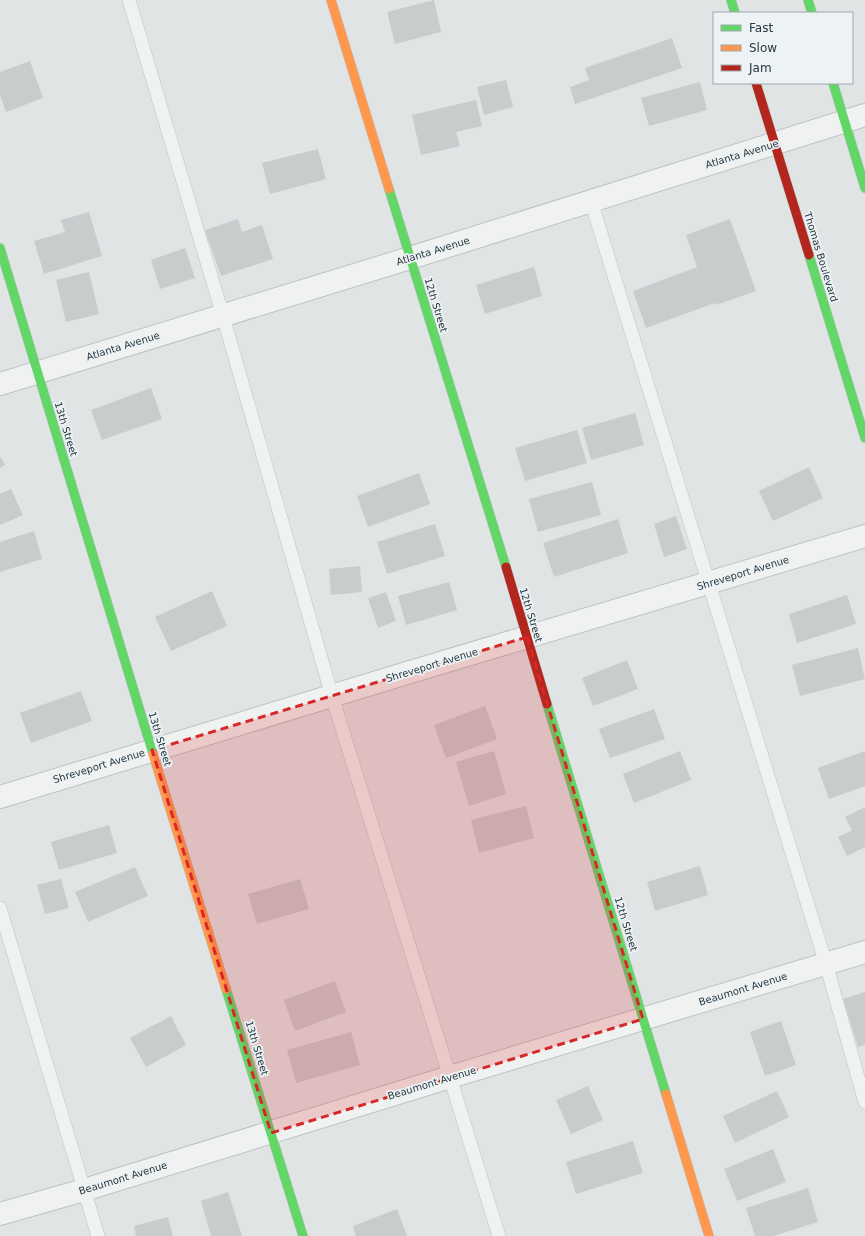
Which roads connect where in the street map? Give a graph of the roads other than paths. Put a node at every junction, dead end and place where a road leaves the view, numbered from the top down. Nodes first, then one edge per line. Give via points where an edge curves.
1 (129, 0) edge
2 (331, 0) edge
3 (731, 0) edge
4 (808, 0) edge
5 (735, 12) edge
6 (812, 12) edge
7 (756, 84) edge
8 (834, 84) edge
9 (855, 118) edge
10 (775, 144) junction
11 (865, 188) edge
12 (591, 202) junction
13 (0, 248) edge
14 (410, 258) junction
15 (223, 316) junction
16 (37, 372) junction
17 (0, 384) edge
18 (865, 438) edge
19 (865, 536) edge
20 (709, 583) junction
21 (527, 637) junction
22 (332, 696) junction
23 (152, 750) junction
24 (0, 797) edge
25 (0, 908) edge
26 (865, 952) edge
27 (826, 964) junction
28 (644, 1019) junction
29 (450, 1077) junction
30 (865, 1102) edge
31 (271, 1132) junction
32 (84, 1190) junction
33 (0, 1214) edge
34 (98, 1236) edge
35 (303, 1236) edge
36 (499, 1236) edge
37 (709, 1236) edge

1 - 15 lane
2 - 14 street, 12th Street
3 - 5 street
4 - 6 street
7 - 10 street, Thomas Boulevard
8 - 9 street
9 - 10 street, Atlanta Avenue
9 - 11 street
10 - 12 street, Atlanta Avenue
10 - 18 street, Thomas Boulevard
12 - 14 street, Atlanta Avenue
12 - 20 lane
13 - 16 street, 13th Street
14 - 15 street, Atlanta Avenue
14 - 21 street, 12th Street
15 - 16 street, Atlanta Avenue
15 - 22 lane
16 - 17 street, Atlanta Avenue
16 - 23 street, 13th Street
19 - 20 street, Shreveport Avenue
20 - 21 street, Shreveport Avenue
20 - 27 lane
21 - 22 street, Shreveport Avenue
21 - 28 street, 12th Street
22 - 23 street, Shreveport Avenue
22 - 29 lane
23 - 24 street, Shreveport Avenue
23 - 31 street, 13th Street
25 - 32 lane
26 - 27 street, Beaumont Avenue
27 - 28 street, Beaumont Avenue
27 - 30 lane
28 - 29 street, Beaumont Avenue
28 - 37 street, 12th Street
29 - 31 street, Beaumont Avenue
29 - 36 lane
31 - 32 street, Beaumont Avenue
31 - 35 street, 13th Street
32 - 33 street, Beaumont Avenue
32 - 34 lane

